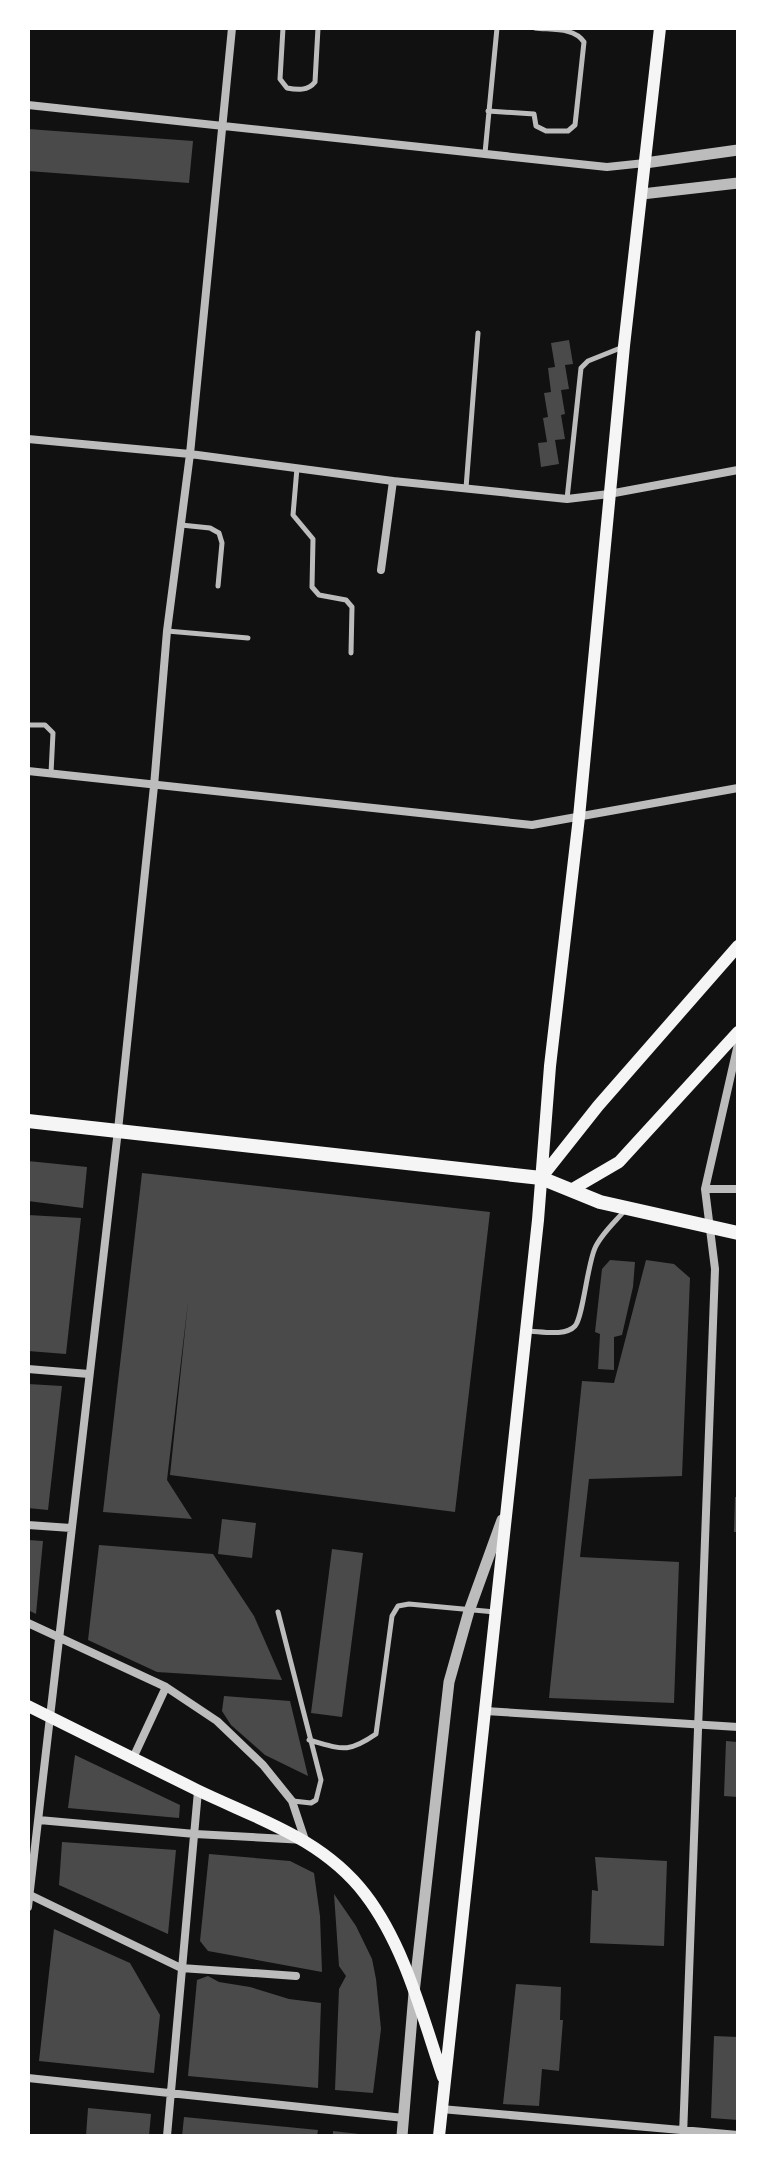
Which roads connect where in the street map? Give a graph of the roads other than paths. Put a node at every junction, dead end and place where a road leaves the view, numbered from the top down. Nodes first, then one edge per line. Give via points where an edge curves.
1 (232, 28) edge
2 (283, 28) edge
3 (318, 28) edge
4 (497, 28) edge
5 (535, 28) edge
6 (660, 28) edge
7 (28, 105) edge
8 (488, 111) junction
9 (222, 127) junction
10 (738, 150) edge
11 (485, 154) junction
12 (645, 163) junction
13 (738, 183) edge
14 (642, 194) junction
15 (478, 333) dead end
16 (624, 346) junction
17 (28, 439) edge
18 (190, 454) junction
19 (297, 468) junction
20 (738, 470) edge
21 (393, 481) junction
22 (466, 488) junction
23 (609, 494) junction
24 (567, 499) junction
25 (181, 525) junction
26 (381, 570) dead end
27 (218, 586) dead end
28 (167, 631) junction
29 (248, 638) dead end
30 (351, 653) dead end
31 (28, 725) edge
32 (28, 771) edge
33 (51, 774) junction
34 (154, 786) junction
35 (738, 788) edge
36 (579, 817) junction
37 (738, 946) edge
38 (738, 1032) edge
39 (738, 1044) edge
40 (28, 1121) edge
41 (118, 1130) junction
42 (541, 1178) junction
43 (705, 1189) junction
44 (738, 1189) edge
45 (571, 1190) junction
46 (627, 1208) junction
47 (710, 1227) junction
48 (738, 1233) edge
49 (525, 1331) junction
50 (28, 1369) edge
51 (89, 1374) junction
52 (507, 1509) junction
53 (28, 1525) edge
54 (71, 1528) junction
55 (469, 1611) junction
56 (278, 1612) dead end
57 (496, 1612) junction
58 (28, 1623) edge
59 (59, 1637) junction
60 (166, 1687) junction
61 (28, 1706) edge
62 (485, 1711) junction
63 (48, 1716) junction
64 (700, 1724) junction
65 (738, 1727) edge
66 (309, 1740) junction
67 (133, 1758) junction
68 (198, 1791) junction
69 (292, 1801) junction
70 (39, 1820) junction
71 (195, 1834) junction
72 (305, 1840) junction
73 (29, 1895) edge
74 (28, 1907) edge
75 (181, 1968) junction
76 (296, 1976) dead end
77 (414, 1993) junction
78 (28, 2078) edge
79 (444, 2081) junction
80 (170, 2093) junction
81 (441, 2109) junction
82 (404, 2118) junction
83 (684, 2133) edge
84 (738, 2135) edge
85 (167, 2136) edge
86 (402, 2136) edge
87 (439, 2136) edge

1 - 9 street
2 - 3 lane via 280,79 287,88 301,89 315,82
4 - 8 lane
5 - 8 lane via 572,32 584,42 575,125 568,131 546,131 536,126 534,114
6 - 12 main road
7 - 9 street
8 - 11 lane
9 - 11 street
9 - 18 street
10 - 12 street
11 - 12 street via 607,167
12 - 14 main road
13 - 14 street
14 - 16 main road
15 - 22 lane
16 - 23 main road
16 - 24 lane via 581,368
17 - 18 street
18 - 19 street
18 - 25 street
19 - 21 street
19 - 30 lane via 293,515 313,539 312,587 319,595 346,600 352,607
20 - 23 street
21 - 22 street
21 - 26 street
22 - 24 street
23 - 24 street
23 - 36 main road
25 - 27 lane via 219,533
25 - 28 street
28 - 29 lane
28 - 34 street
31 - 33 lane via 45,725 53,733
32 - 33 street
33 - 34 street
34 - 36 street via 532,825
34 - 41 street
35 - 36 street
36 - 42 main road
37 - 42 main road
38 - 45 main road via 619,1162
39 - 43 street
40 - 41 main road
41 - 42 main road
41 - 51 street
42 - 45 main road
42 - 49 main road
43 - 44 street
43 - 47 street
45 - 46 main road
46 - 47 main road
46 - 49 lane via 595,1245 576,1325 567,1332
47 - 48 main road
47 - 64 street via 715,1269
49 - 52 main road
50 - 51 street
51 - 54 street
52 - 55 street
52 - 57 main road
53 - 54 street
54 - 59 street
55 - 57 lane
55 - 66 lane via 398,1606 392,1616 376,1734 356,1748
55 - 77 street via 449,1682
56 - 66 lane
57 - 62 main road
58 - 59 street
59 - 60 street
59 - 63 street
60 - 67 street
60 - 69 street via 217,1721
61 - 63 main road
62 - 64 street
62 - 79 main road
63 - 67 main road
63 - 70 street
64 - 65 street
64 - 83 street
66 - 69 lane via 321,1780 318,1795 311,1803
67 - 68 main road
68 - 71 street
68 - 72 main road
69 - 72 street
70 - 71 street
70 - 73 street
71 - 72 street
71 - 75 street
72 - 77 main road via 365,1894 388,1931
73 - 74 street
73 - 75 street
75 - 76 street
75 - 80 street
77 - 79 main road
77 - 82 street
78 - 80 street
79 - 81 main road
80 - 82 street
80 - 85 street
81 - 83 street
81 - 87 main road
82 - 86 street
83 - 84 street

